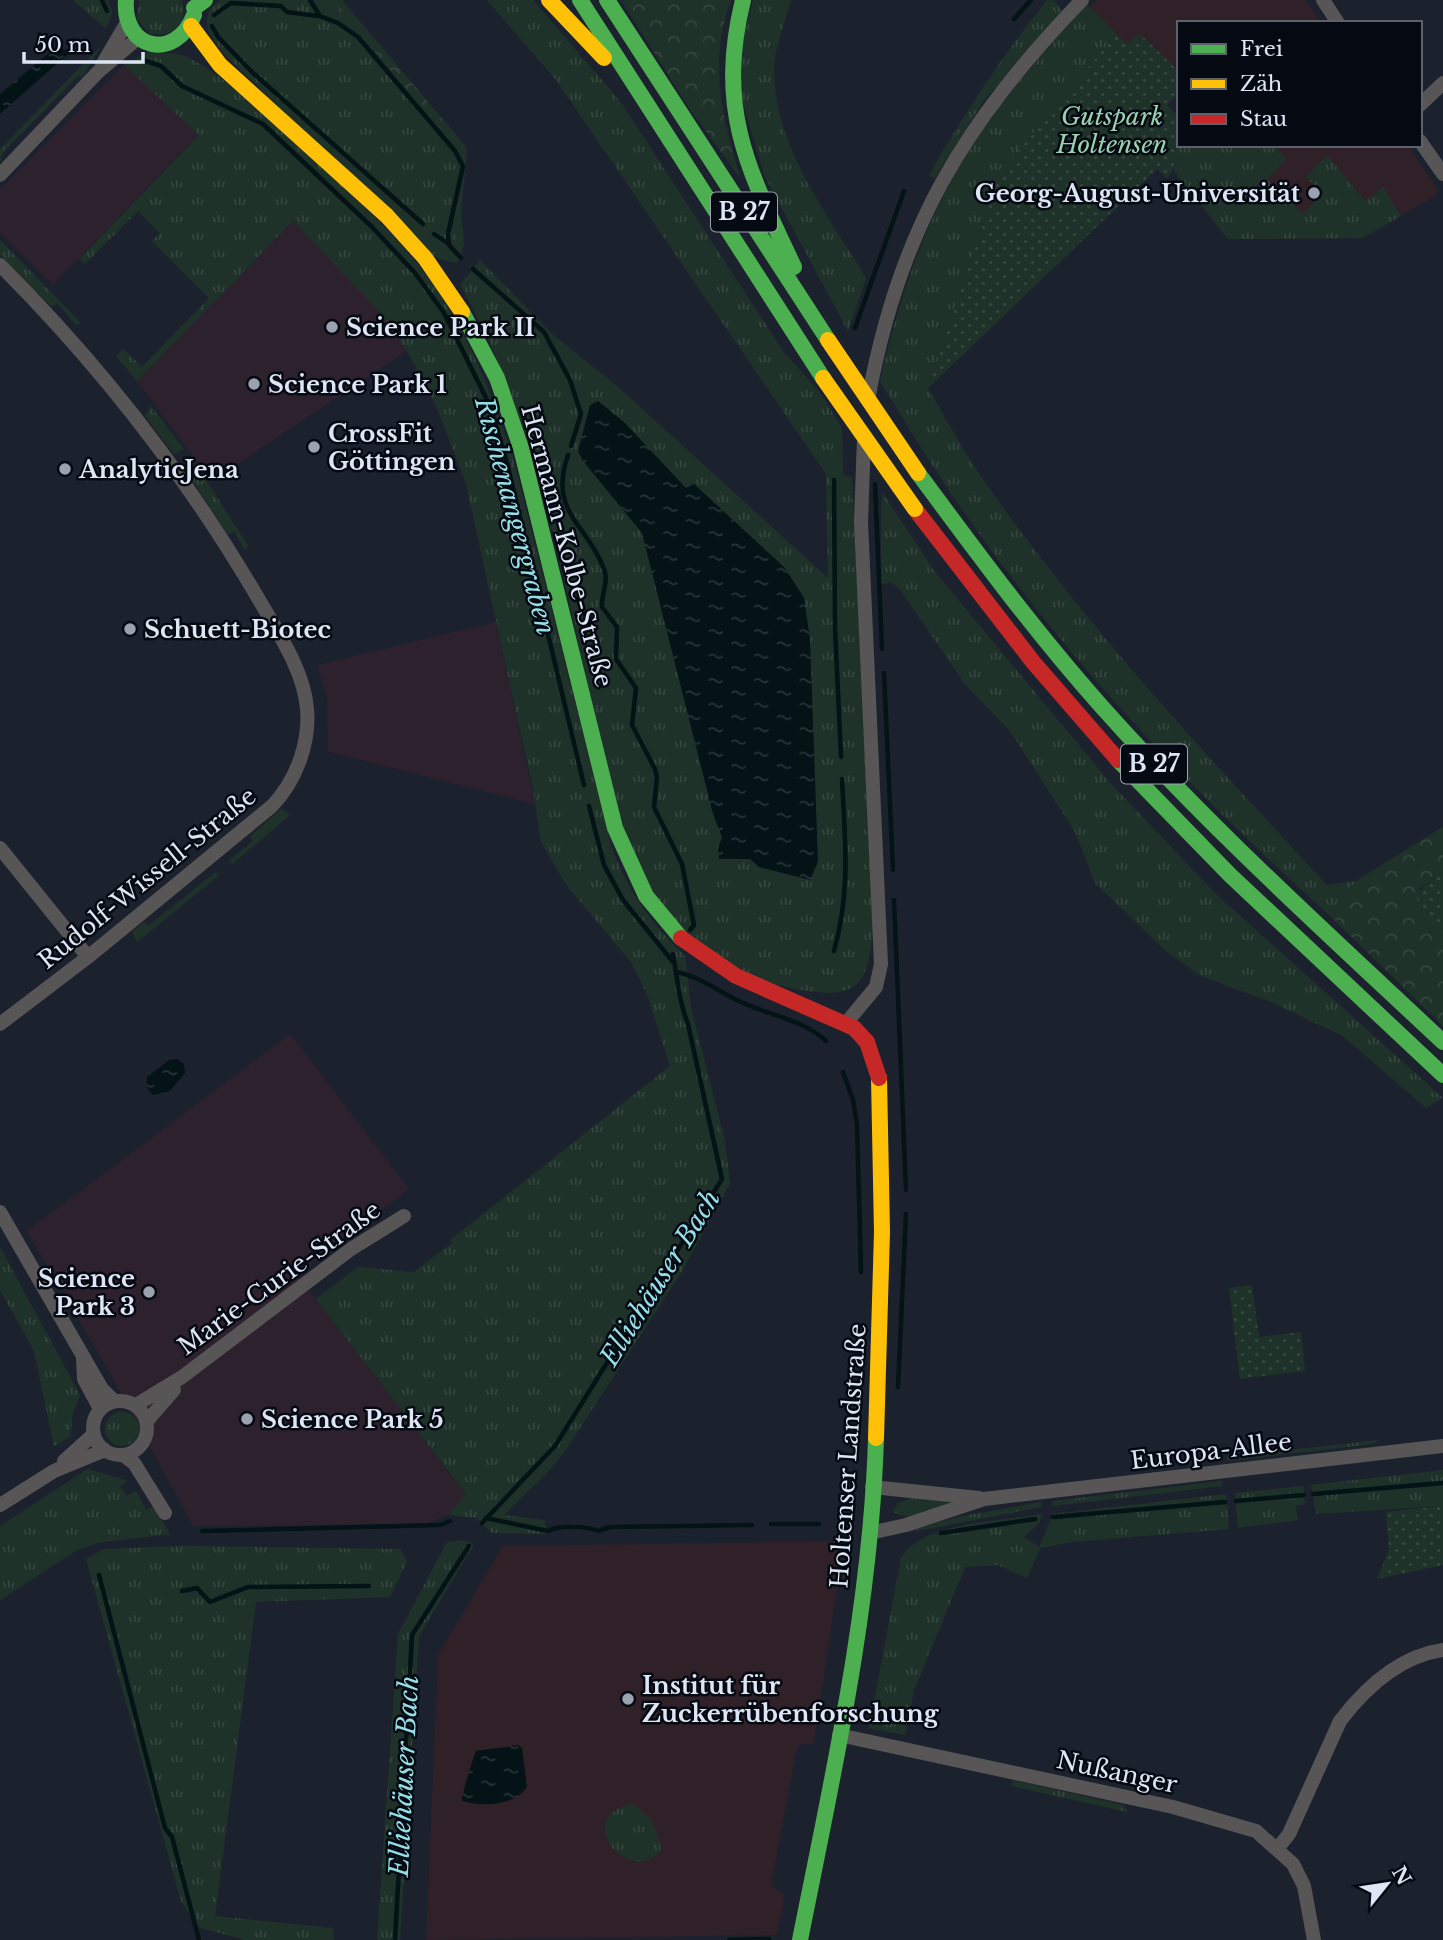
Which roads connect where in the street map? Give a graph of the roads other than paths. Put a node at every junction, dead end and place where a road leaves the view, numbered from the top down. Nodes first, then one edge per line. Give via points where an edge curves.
1 (549, 0) edge
2 (580, 0) edge
3 (607, 0) edge
4 (743, 0) edge
5 (1082, 0) edge
6 (1323, 0) edge
7 (124, 1) edge
8 (197, 3) edge
9 (1338, 21) edge
10 (126, 24) junction
11 (191, 26) junction
12 (137, 39) junction
13 (178, 41) junction
14 (220, 65) junction
15 (98, 72) junction
16 (1443, 83) edge
17 (643, 100) junction
18 (1422, 103) edge
19 (1422, 144) edge
20 (1443, 174) edge
21 (0, 175) edge
22 (0, 265) edge
23 (828, 340) junction
24 (0, 848) edge
25 (1346, 953) junction
26 (88, 957) junction
27 (847, 1022) junction
28 (0, 1024) edge
29 (1443, 1042) edge
30 (1443, 1069) edge
31 (1443, 1076) edge
32 (0, 1212) edge
33 (404, 1216) dead end
34 (83, 1356) junction
35 (182, 1377) junction
36 (114, 1401) junction
37 (135, 1405) junction
38 (100, 1409) junction
39 (147, 1422) junction
40 (94, 1434) junction
41 (1443, 1446) edge
42 (139, 1448) junction
43 (105, 1450) junction
44 (123, 1455) junction
45 (54, 1471) junction
46 (872, 1487) junction
47 (157, 1499) junction
48 (984, 1499) junction
49 (0, 1505) edge
50 (165, 1513) dead end
51 (870, 1534) junction
52 (1443, 1650) edge
53 (839, 1735) junction
54 (1278, 1848) junction
55 (800, 1940) edge
56 (1314, 1940) edge

1 - 17 main road
2 - 17 main road, B 27
3 - 23 main road, B 27
4 - 23 main road via 728,71 736,130
5 - 27 street via 993,100 936,188 910,246 879,345 861,469 881,964 876,987
6 - 9 street
7 - 10 main road
8 - 11 main road
10 - 12 main road
10 - 15 street
11 - 13 main road
11 - 14 main road, Hermann-Kolbe-Straße
12 - 13 main road via 157,46
12 - 15 street
13 - 14 main road, Hermann-Kolbe-Straße
14 - 27 main road, Hermann-Kolbe-Straße via 387,216 425,258 472,327 521,447 615,828 646,898 680,938 722,970
15 - 21 street
16 - 18 street
17 - 31 main road, B 27, bridge via 823,378 1010,635 1108,749 1248,892
19 - 20 street
22 - 26 street, Rudolf-Wissell-Straße via 100,371 195,495 281,638 307,707 302,750 281,796
23 - 25 main road, B 27, bridge via 918,473 1033,625 1103,708 1211,822
24 - 26 street
25 - 29 main road, B 27
25 - 30 main road, B 27
26 - 28 street, Rudolf-Wissell-Straße
27 - 46 main road, Holtenser Landstraße via 872,1052 881,1114 883,1234
32 - 34 street
33 - 35 street, Marie-Curie-Straße via 351,1250
34 - 36 street
34 - 38 street via 84,1379
35 - 37 street, Marie-Curie-Straße
35 - 39 street, Marie-Curie-Straße
36 - 37 street
36 - 38 street
37 - 39 street
38 - 40 street
39 - 42 street
40 - 43 street
40 - 45 street
41 - 48 street, Europa-Allee
42 - 44 street
42 - 47 street
43 - 44 street
43 - 45 street
44 - 47 street via 134,1463
45 - 49 street
46 - 48 street, Europa-Allee
46 - 51 main road, Holtenser Landstraße
47 - 50 street
48 - 51 street, Europa-Allee
51 - 53 main road, Holtenser Landstraße
52 - 54 street via 1415,1657 1352,1705
53 - 54 street, Nußanger via 1240,1824
53 - 55 main road, Holtenser Landstraße
54 - 56 street, Nußanger via 1304,1886

